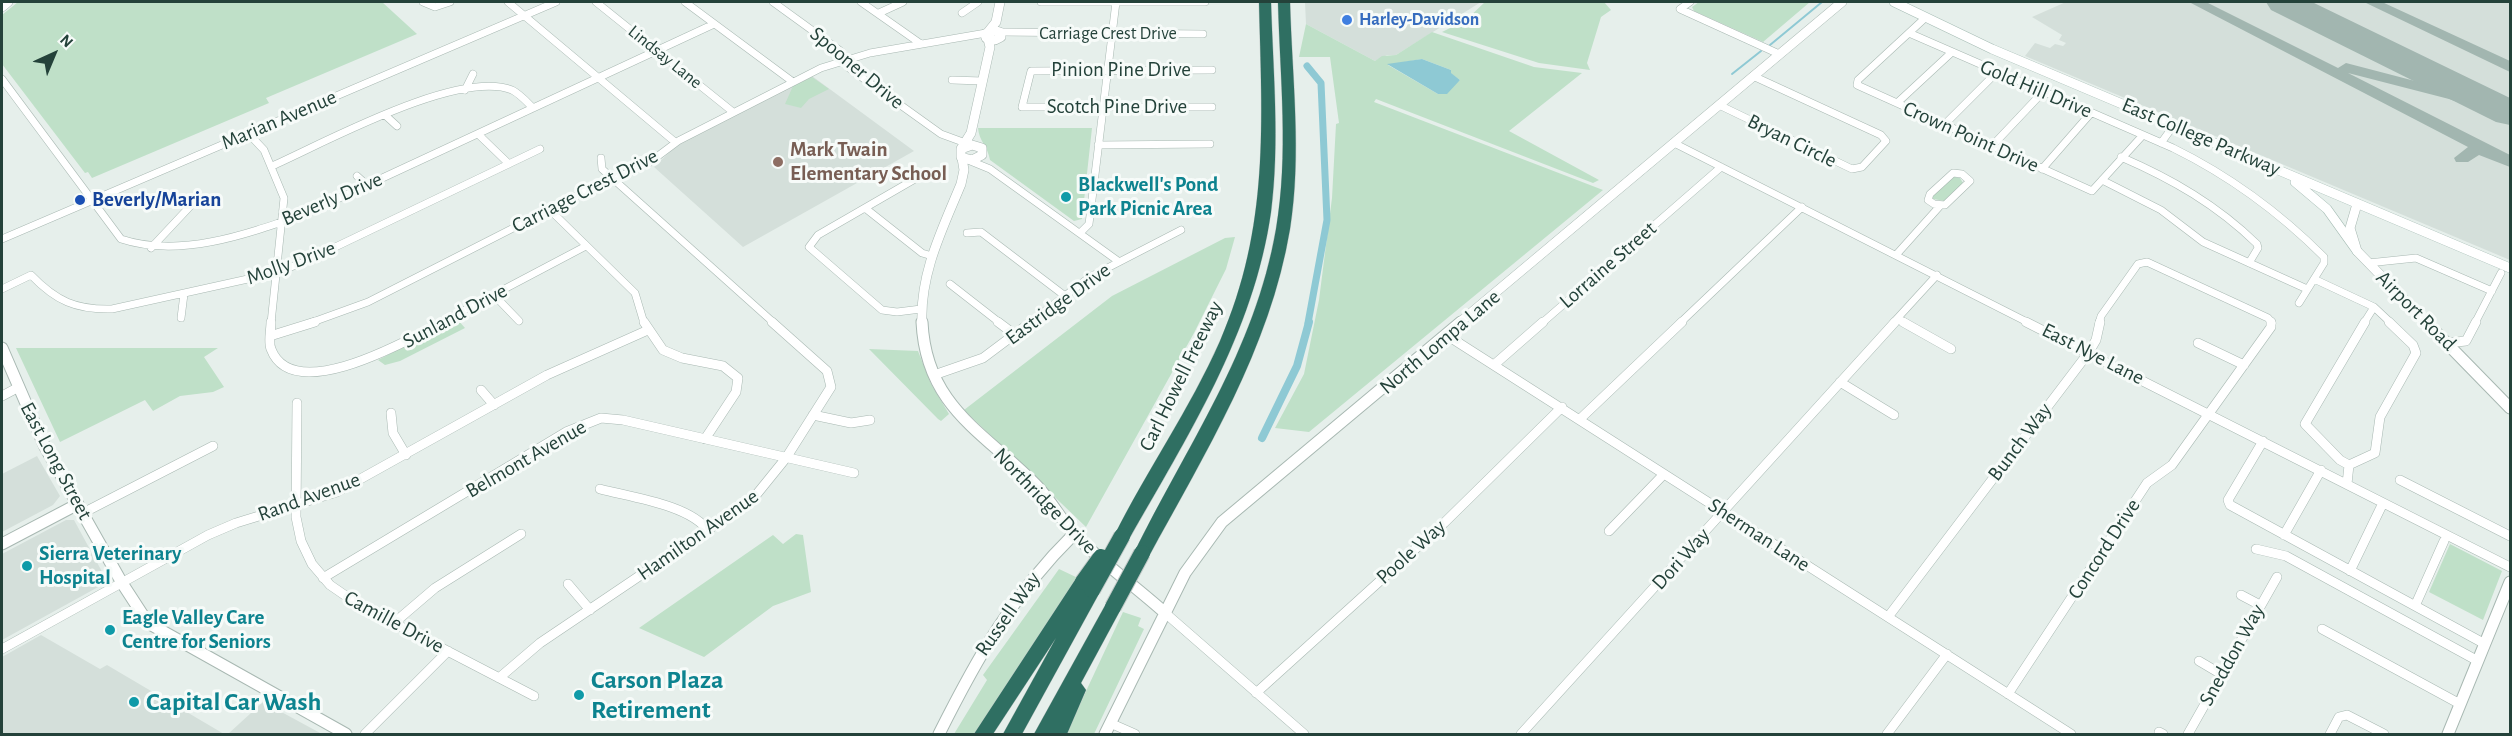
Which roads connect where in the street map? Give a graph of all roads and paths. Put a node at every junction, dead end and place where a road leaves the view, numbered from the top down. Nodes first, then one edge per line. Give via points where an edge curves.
1 (8, 2) edge
2 (423, 2) edge
3 (450, 2) edge
4 (508, 2) edge
5 (556, 2) edge
6 (596, 2) edge
7 (685, 2) edge
8 (772, 2) edge
9 (861, 2) edge
10 (903, 2) edge
11 (978, 2) edge
12 (1000, 2) edge
13 (1040, 2) edge
14 (1116, 2) edge
15 (1205, 2) edge
16 (1265, 2) edge
17 (1284, 2) edge
18 (1690, 2) edge
19 (1842, 2) edge
20 (1894, 2) edge
21 (2, 7) edge
22 (879, 13) junction
23 (962, 13) dead end
24 (524, 15) junction
25 (1925, 18) junction
26 (714, 24) junction
27 (1910, 33) junction
28 (1013, 34) joint
29 (1112, 34) junction
30 (1203, 34) dead end
31 (993, 36) junction
32 (921, 44) junction
33 (656, 50) junction
34 (1951, 53) junction
35 (1779, 54) junction
36 (845, 59) junction
37 (1107, 70) junction
38 (1212, 70) dead end
39 (1997, 72) junction
40 (473, 74) dead end
41 (1753, 76) junction
42 (598, 78) junction
43 (2, 79) edge
44 (952, 80) dead end
45 (982, 81) junction
46 (793, 82) junction
47 (465, 90) junction
48 (2043, 92) junction
49 (1897, 104) junction
50 (1719, 105) junction
51 (1103, 106) junction
52 (1022, 107) joint
53 (1212, 107) dead end
54 (533, 108) junction
55 (734, 112) junction
56 (2091, 113) junction
57 (386, 116) junction
58 (1944, 125) junction
59 (2174, 125) junction
60 (397, 126) dead end
61 (248, 133) junction
62 (478, 134) junction
63 (2143, 135) junction
64 (675, 142) junction
65 (1674, 143) junction
66 (2161, 143) junction
67 (1210, 144) dead end
68 (1098, 145) junction
69 (1992, 146) junction
70 (540, 149) dead end
71 (970, 153) junction
72 (2121, 157) junction
73 (601, 158) dead end
74 (509, 164) junction
75 (272, 166) junction
76 (1721, 166) junction
77 (990, 169) junction
78 (2042, 169) junction
79 (2277, 170) junction
80 (357, 176) dead end
81 (926, 177) dead end
82 (2102, 180) junction
83 (616, 181) junction
84 (367, 185) junction
85 (1208, 185) dead end
86 (1094, 186) junction
87 (2087, 189) joint
88 (196, 200) dead end
89 (92, 201) junction
90 (2357, 204) junction
91 (1802, 207) junction
92 (1939, 207) junction
93 (866, 208) junction
94 (550, 210) junction
95 (281, 223) junction
96 (1181, 230) dead end
97 (967, 233) dead end
98 (1080, 233) junction
99 (2, 239) edge
100 (586, 246) junction
101 (151, 248) junction
102 (2357, 251) junction
103 (1896, 255) junction
104 (932, 256) junction
105 (1118, 261) junction
106 (2249, 263) junction
107 (2368, 263) junction
108 (2511, 268) edge
109 (275, 273) junction
110 (2501, 273) dead end
111 (1937, 275) junction
112 (2314, 279) junction
113 (950, 284) dead end
114 (2, 289) edge
115 (2307, 289) junction
116 (2492, 291) junction
117 (184, 294) junction
118 (494, 295) junction
119 (1065, 296) junction
120 (2299, 303) dead end
121 (2374, 307) junction
122 (921, 309) junction
123 (2258, 313) joint
124 (181, 318) dead end
125 (1898, 319) junction
126 (519, 321) dead end
127 (648, 330) junction
128 (1014, 334) junction
129 (270, 336) junction
130 (1448, 336) junction
131 (2198, 343) dead end
132 (2447, 343) junction
133 (2, 348) edge
134 (1951, 349) dead end
135 (2089, 352) junction
136 (1495, 364) junction
137 (2244, 365) junction
138 (934, 375) junction
139 (1840, 382) junction
140 (17, 388) junction
141 (481, 390) dead end
142 (2, 396) edge
143 (297, 404) dead end
144 (494, 405) junction
145 (1562, 407) junction
146 (2511, 408) edge
147 (391, 413) dead end
148 (2208, 413) junction
149 (813, 415) junction
150 (1894, 415) dead end
151 (1580, 419) junction
152 (870, 420) dead end
153 (705, 439) junction
154 (2263, 441) junction
155 (213, 446) dead end
156 (406, 455) junction
157 (786, 458) junction
158 (2349, 465) junction
159 (2321, 470) junction
160 (854, 473) dead end
161 (1664, 474) junction
162 (2400, 480) dead end
163 (2347, 484) junction
164 (600, 489) dead end
165 (2383, 503) junction
166 (296, 504) junction
167 (81, 509) junction
168 (1723, 511) junction
169 (708, 531) junction
170 (1609, 531) dead end
171 (521, 534) dead end
172 (1074, 534) junction
173 (2284, 535) junction
174 (2511, 536) edge
175 (2444, 541) dead end
176 (2, 544) edge
177 (2256, 549) dead end
178 (2511, 567) edge
179 (2350, 571) junction
180 (2277, 577) dead end
181 (323, 578) junction
182 (2511, 582) edge
183 (122, 583) junction
184 (568, 584) dead end
185 (1088, 586) junction
186 (2241, 595) dead end
187 (2260, 605) junction
188 (2415, 606) junction
189 (1113, 607) junction
190 (590, 610) junction
191 (1164, 612) junction
192 (1888, 617) junction
193 (394, 623) junction
194 (2322, 629) dead end
195 (2485, 644) junction
196 (2, 649) edge
197 (448, 651) junction
198 (1947, 654) junction
199 (2199, 661) dead end
200 (2478, 661) junction
201 (2221, 674) junction
202 (499, 678) junction
203 (1256, 693) junction
204 (2008, 694) junction
205 (534, 696) dead end
206 (2460, 704) junction
207 (1108, 729) edge
208 (346, 735) edge
209 (365, 735) edge
210 (939, 735) edge
211 (982, 735) edge
212 (1012, 735) edge
213 (1043, 735) edge
214 (1058, 735) edge
215 (1135, 735) edge
216 (1304, 735) edge
217 (1521, 735) edge
218 (1887, 735) edge
219 (2071, 735) edge
220 (2188, 735) edge
221 (2330, 735) edge
222 (2384, 735) edge
223 (2448, 735) edge

1 - 21 street
2 - 3 street via 430,7
4 - 24 street
5 - 24 street, Marian Avenue
6 - 33 street, Lindsay Lane
7 - 26 street
8 - 36 street, Spooner Drive via 842,52
9 - 22 street
10 - 22 street
11 - 23 street
12 - 31 street
13 - 14 street
14 - 15 street
14 - 29 street
16 - 185 highway, Carl Howell Freeway, bridge via 1266,191 1255,260 1220,358 1134,515
17 - 189 highway, bridge via 1288,186 1275,270 1242,363
18 - 35 street via 1680,9
19 - 35 street, North Lompa Lane
20 - 25 street, East College Parkway
22 - 32 street
24 - 42 street
24 - 61 street, Marian Avenue
25 - 27 street
25 - 59 street, East College Parkway
26 - 33 street, Beverly Drive
26 - 46 street
27 - 34 street, Gold Hill Drive
27 - 49 street, Crown Point Drive via 1856,82
28 - 29 street, Carriage Crest Drive
28 - 31 street, Carriage Crest Drive
29 - 30 street, Carriage Crest Drive
29 - 37 street
31 - 32 street, Carriage Crest Drive
31 - 45 street
32 - 36 street, Carriage Crest Drive
33 - 42 street, Beverly Drive
33 - 55 street, Lindsay Lane
34 - 39 street, Gold Hill Drive
34 - 49 street
35 - 41 street, North Lompa Lane
36 - 46 street, Carriage Crest Drive
36 - 71 street, Spooner Drive via 849,68
37 - 38 street, Pinion Pine Drive
37 - 51 street
37 - 52 street, Pinion Pine Drive via 1030,71
39 - 48 street, Gold Hill Drive
39 - 58 street
40 - 47 street
41 - 50 street, North Lompa Lane
41 - 50 street, Bryan Circle via 1881,135 1886,141 1862,167 1852,169
42 - 54 street, Beverly Drive
42 - 64 street
43 - 89 street, Beverly Drive
44 - 45 street
45 - 71 street
46 - 55 street, Carriage Crest Drive
47 - 54 street via 513,90
47 - 57 street via 425,98
48 - 56 street, Gold Hill Drive
48 - 69 street
49 - 58 street, Crown Point Drive
50 - 65 street, North Lompa Lane
51 - 52 street, Scotch Pine Drive
51 - 53 street, Scotch Pine Drive
51 - 68 street
54 - 62 street, Beverly Drive
55 - 64 street, Carriage Crest Drive
56 - 63 street, Gold Hill Drive
56 - 78 street
57 - 60 street
57 - 75 street
58 - 69 street, Crown Point Drive
59 - 66 street
59 - 79 street, East College Parkway
61 - 75 street
61 - 89 street, Marian Avenue
62 - 74 street
62 - 84 street, Beverly Drive
63 - 66 street, Gold Hill Drive
63 - 72 street
64 - 83 street, Carriage Crest Drive via 656,159
65 - 76 street, East Nye Lane
65 - 130 street, North Lompa Lane
66 - 112 street, Gold Hill Drive via 2236,182 2289,222 2324,257
67 - 68 street
68 - 86 street
69 - 78 street, Crown Point Drive
70 - 74 street, Molly Drive
71 - 77 street, Spooner Drive
71 - 77 street, Spooner Drive via 984,160
71 - 104 street, Northridge Drive
72 - 82 street
72 - 106 street via 2177,183 2220,210 2257,244
73 - 83 street, Hamilton Avenue via 600,166
74 - 109 street, Molly Drive
75 - 95 street via 284,198
76 - 91 street, East Nye Lane
76 - 136 street, Lorraine Street
77 - 98 street, Spooner Drive
78 - 87 street, Crown Point Drive
79 - 90 street, East College Parkway
79 - 102 street via 2318,200
80 - 84 street
81 - 93 street via 915,179
82 - 87 street via 2092,191
82 - 106 street via 2162,210 2203,242
83 - 94 street, Carriage Crest Drive
83 - 149 street, Hamilton Avenue via 827,371 831,387
84 - 95 street, Beverly Drive
85 - 86 street
86 - 98 street via 1089,224
88 - 101 street
89 - 99 street, Marian Avenue
89 - 101 street, Beverly Drive via 121,239
90 - 102 street, Airport Road via 2348,226
90 - 108 street, East College Parkway
91 - 103 street, East Nye Lane
91 - 151 street
92 - 92 street via 1929,201 1930,194 1953,173 1967,177 1968,184 1949,204
92 - 103 street
93 - 104 street via 922,253
93 - 122 street via 813,238 810,250 882,310
94 - 100 street
94 - 129 street, Carriage Crest Drive via 355,308
95 - 101 street, Beverly Drive via 178,246
95 - 109 street
96 - 105 street, Eastridge Drive
97 - 119 street via 981,232
98 - 105 street, Spooner Drive
100 - 118 street, Sunland Drive
100 - 127 street via 635,293
102 - 107 street, Airport Road
103 - 111 street, East Nye Lane
104 - 122 street, Northridge Drive
105 - 119 street, Eastridge Drive
106 - 115 street
107 - 116 street via 2416,258
107 - 132 street, Airport Road
109 - 117 street, Molly Drive
109 - 129 street
110 - 116 street
111 - 125 street, Dori Way
111 - 135 street, East Nye Lane
112 - 115 street, Gold Hill Drive
112 - 121 street
113 - 128 street
114 - 117 street, Molly Drive via 31,275 59,302 92,310 123,308
115 - 120 street, Gold Hill Drive
116 - 132 street via 2466,341
117 - 124 street
118 - 126 street
118 - 129 street, Sunland Drive via 376,357 341,369 298,371 278,361 270,348
119 - 128 street, Eastridge Drive
121 - 158 street via 2305,424
121 - 158 street via 2416,352 2380,417 2374,453
122 - 138 street, Northridge Drive via 923,342
123 - 135 street, Bunch Way via 2154,264 2140,263 2101,316
123 - 137 street, Concord Drive via 2268,318 2271,327
125 - 134 street
125 - 139 street, Dori Way
127 - 144 street, Rand Avenue via 565,366
127 - 153 street via 655,342 672,355 723,366 738,378 736,392
128 - 138 street, Eastridge Drive via 983,358
130 - 136 street, Sherman Lane
130 - 191 street, North Lompa Lane via 1228,517 1196,555
131 - 137 street
132 - 146 street, Airport Road
133 - 140 street, East Long Street
135 - 148 street, East Nye Lane
135 - 192 street, Bunch Way
136 - 145 street, Sherman Lane
137 - 148 street, Concord Drive
138 - 172 street, Northridge Drive via 959,416 1039,488
139 - 150 street
139 - 168 street, Dori Way
140 - 142 street
140 - 167 street, East Long Street
141 - 144 street
143 - 166 street, Camille Drive
144 - 156 street, Rand Avenue
145 - 151 street, Sherman Lane
145 - 203 street, Poole Way via 1444,523
147 - 156 street via 393,433
148 - 154 street, East Nye Lane
148 - 204 street, Concord Drive via 2172,465 2147,483
149 - 152 street via 851,423
149 - 157 street, Hamilton Avenue
151 - 161 street, Sherman Lane
153 - 157 street, Belmont Avenue
153 - 181 street, Belmont Avenue via 610,418 584,423
154 - 159 street, East Nye Lane
154 - 173 street via 2227,502
155 - 167 street via 110,499
156 - 166 street, Rand Avenue via 337,492
157 - 160 street, Belmont Avenue
157 - 169 street, Hamilton Avenue via 752,500
158 - 163 street
159 - 163 street, East Nye Lane
159 - 173 street
161 - 168 street, Sherman Lane
161 - 170 street
162 - 174 street
163 - 165 street, East Nye Lane
164 - 169 street via 687,513
165 - 178 street, East Nye Lane
165 - 179 street
166 - 181 street, Camille Drive via 301,546
166 - 183 street, Rand Avenue via 208,535
167 - 176 street
167 - 183 street, East Long Street
168 - 192 street, Sherman Lane
168 - 217 street, Dori Way
169 - 190 street, Hamilton Avenue
171 - 193 street via 435,588
172 - 191 street, Northridge Drive
172 - 210 street, Russell Way via 1044,563 994,627
173 - 179 street
175 - 188 street
177 - 200 street via 2286,556
179 - 188 street
180 - 187 street, Sneddon Way
181 - 193 street, Camille Drive via 342,596
182 - 195 street
183 - 196 street, Rand Avenue
183 - 208 street, East Long Street via 148,623
184 - 190 street
185 - 211 highway
185 - 212 highway, Carl Howell Freeway
186 - 187 street
187 - 201 street, Sneddon Way
188 - 195 street
189 - 213 highway
189 - 214 highway
190 - 202 street, Hamilton Avenue via 540,643
191 - 203 street
191 - 207 street, North Lompa Lane
192 - 198 street, Sherman Lane
193 - 197 street, Camille Drive
194 - 206 street
195 - 200 street
197 - 202 street, Camille Drive
197 - 209 street
198 - 204 street, Sherman Lane
198 - 218 street
199 - 201 street
200 - 206 street
201 - 220 street, Sneddon Way
202 - 205 street, Camille Drive
203 - 216 street
204 - 219 street, Sherman Lane
206 - 223 street
207 - 215 street
221 - 222 street via 2339,717 2347,714

